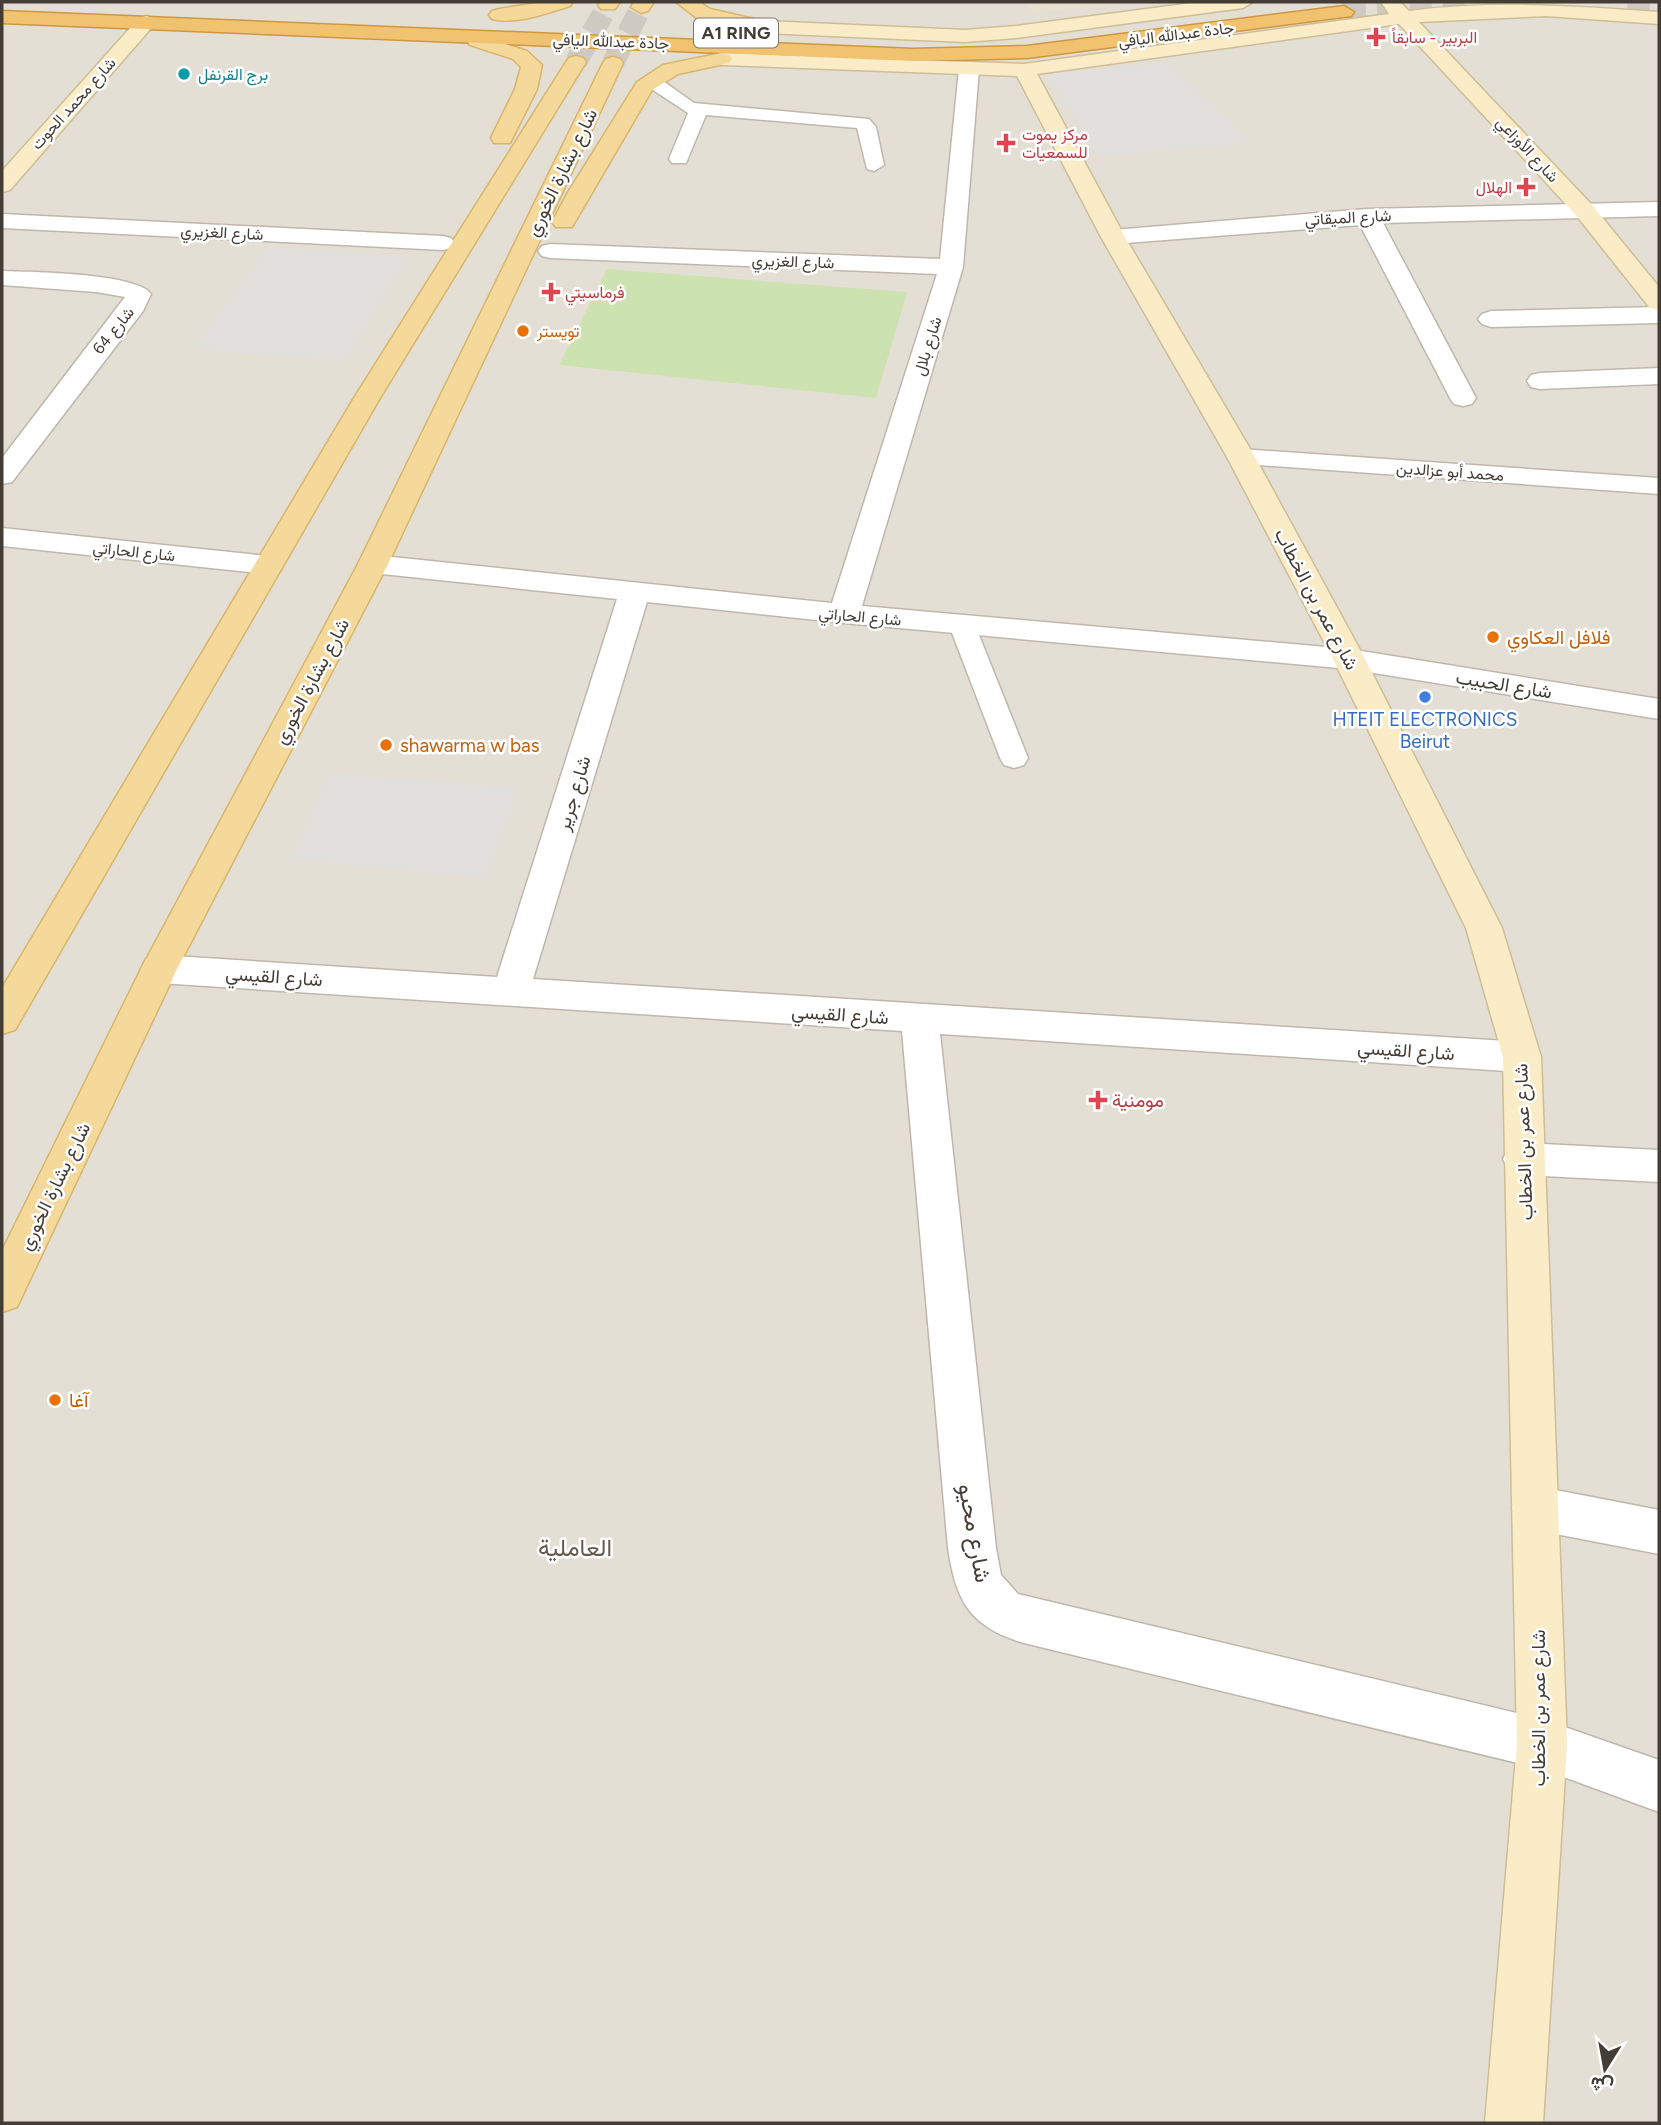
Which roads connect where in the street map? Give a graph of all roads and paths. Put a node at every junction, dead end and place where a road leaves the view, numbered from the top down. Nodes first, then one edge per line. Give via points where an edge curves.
1 (78, 2) edge
2 (563, 2) edge
3 (686, 2) edge
4 (1243, 2) edge
5 (1308, 2) tunnel mouth
6 (1559, 2) edge
7 (1364, 3) tunnel mouth
8 (161, 5) junction
9 (1507, 6) edge
10 (256, 8) dead end
11 (626, 9) edge
12 (1397, 10) edge
13 (1600, 12) junction
14 (492, 15) joint
15 (2, 17) edge
16 (1349, 18) junction
17 (1659, 18) edge
18 (146, 22) junction
19 (659, 22) dead end
20 (685, 23) dead end
21 (765, 27) junction
22 (350, 32) junction
23 (477, 41) junction
24 (722, 59) junction
25 (576, 62) tunnel mouth
26 (612, 64) tunnel mouth
27 (969, 69) junction
28 (1024, 70) junction
29 (650, 80) junction
30 (699, 110) junction
31 (679, 159) dead end
32 (874, 165) dead end
33 (9, 167) edge
34 (2, 185) edge
35 (1659, 209) edge
36 (1584, 210) junction
37 (1367, 216) junction
38 (2, 221) edge
39 (1113, 237) junction
40 (443, 243) junction
41 (550, 251) junction
42 (951, 267) junction
43 (2, 278) edge
44 (1659, 303) edge
45 (1659, 315) edge
46 (1491, 318) dead end
47 (1659, 376) edge
48 (1541, 381) dead end
49 (366, 398) junction
50 (1463, 398) dead end
51 (439, 426) junction
52 (1241, 457) junction
53 (2, 476) edge
54 (1659, 486) edge
55 (2, 537) edge
56 (373, 564) junction
57 (267, 565) junction
58 (634, 594) junction
59 (844, 614) junction
60 (962, 625) junction
61 (1349, 659) junction
62 (1659, 709) edge
63 (1014, 758) dead end
64 (159, 969) junction
65 (11, 986) edge
66 (511, 992) junction
67 (2, 1020) edge
68 (920, 1020) junction
69 (1522, 1057) junction
70 (1523, 1159) junction
71 (1659, 1166) edge
72 (2, 1294) edge
73 (1535, 1508) junction
74 (1659, 1532) edge
75 (1542, 1744) junction
76 (1659, 1786) edge
77 (1514, 2123) edge

1 - 8 highway, جادة عبدالله اليافي / A1 RING
2 - 14 main road
3 - 21 main road via 704,14
4 - 21 street, جادة عبدالله اليافي via 1012,24 965,36
5 - 8 highway, جادة عبدالله اليافي / A1 RING via 1062,34 943,42
6 - 13 street
7 - 16 street via 1371,15
8 - 10 highway
9 - 12 street, جادة عبدالله اليافي
9 - 13 street, جادة عبدالله اليافي
11 - 14 highway via 586,19
11 - 19 highway
12 - 16 street, جادة عبدالله اليافي
12 - 36 street, شارع الأوزاعي
13 - 17 street
15 - 18 highway, جادة عبدالله اليافي / A1 RING
16 - 22 highway, جادة عبدالله اليافي / A1 RING via 980,55
16 - 28 street, جادة عبدالله اليافي
18 - 22 highway, جادة عبدالله اليافي / A1 RING
18 - 33 street, شارع محمد الحوت
20 - 21 highway
22 - 23 highway
23 - 24 highway
23 - 40 main road via 520,55 532,65 532,74 516,112
24 - 27 street, جادة عبدالله اليافي
24 - 29 main road via 672,68
25 - 49 main road, شارع بشارة الخوري
26 - 51 main road, شارع بشارة الخوري
27 - 28 street, جادة عبدالله اليافي
27 - 42 street, شارع بلال
28 - 39 street, شارع عمر بن الخطاب
29 - 30 lane via 681,104
29 - 41 main road via 578,194
30 - 31 lane
30 - 32 lane via 862,123 867,127
33 - 34 street, شارع محمد الحوت
35 - 36 street, شارع الميقاتي
36 - 37 street, شارع الميقاتي
36 - 44 street, شارع الأوزاعي
37 - 39 street, شارع الميقاتي
37 - 50 street
38 - 40 street, شارع الغزيري
39 - 52 street, شارع عمر بن الخطاب
40 - 49 main road via 375,359
41 - 42 street, شارع الغزيري
41 - 51 main road via 493,355
42 - 59 street, شارع بلال
43 - 53 street, شارع 64 via 111,287 139,295
45 - 46 street
47 - 48 street
49 - 57 main road, شارع بشارة الخوري
51 - 56 main road, شارع بشارة الخوري
52 - 54 street, محمد أبو عزالدين
52 - 61 street, شارع عمر بن الخطاب
55 - 57 street, شارع الحاراتي
56 - 58 street, شارع الحاراتي
56 - 64 main road, شارع بشارة الخوري
57 - 65 main road, شارع بشارة الخوري
58 - 59 street, شارع الحاراتي
58 - 66 street, شارع جرير
59 - 60 street, شارع الحاراتي
60 - 61 street, شارع الحاراتي
60 - 63 lane
61 - 62 street, شارع الحبيب
61 - 69 street, شارع عمر بن الخطاب via 1484,928
64 - 66 street, شارع القيسي
64 - 72 main road, شارع بشارة الخوري
65 - 67 main road, شارع بشارة الخوري
66 - 68 street, شارع القيسي
68 - 69 street, شارع القيسي
68 - 75 street, شارع محيو via 968,1507 974,1554 987,1597 1001,1610 1051,1626
69 - 70 street, شارع عمر بن الخطاب
70 - 71 street
70 - 73 street, شارع عمر بن الخطاب
73 - 74 street
73 - 75 street, شارع عمر بن الخطاب
75 - 76 street, شارع محيو
75 - 77 street, شارع عمر بن الخطاب

